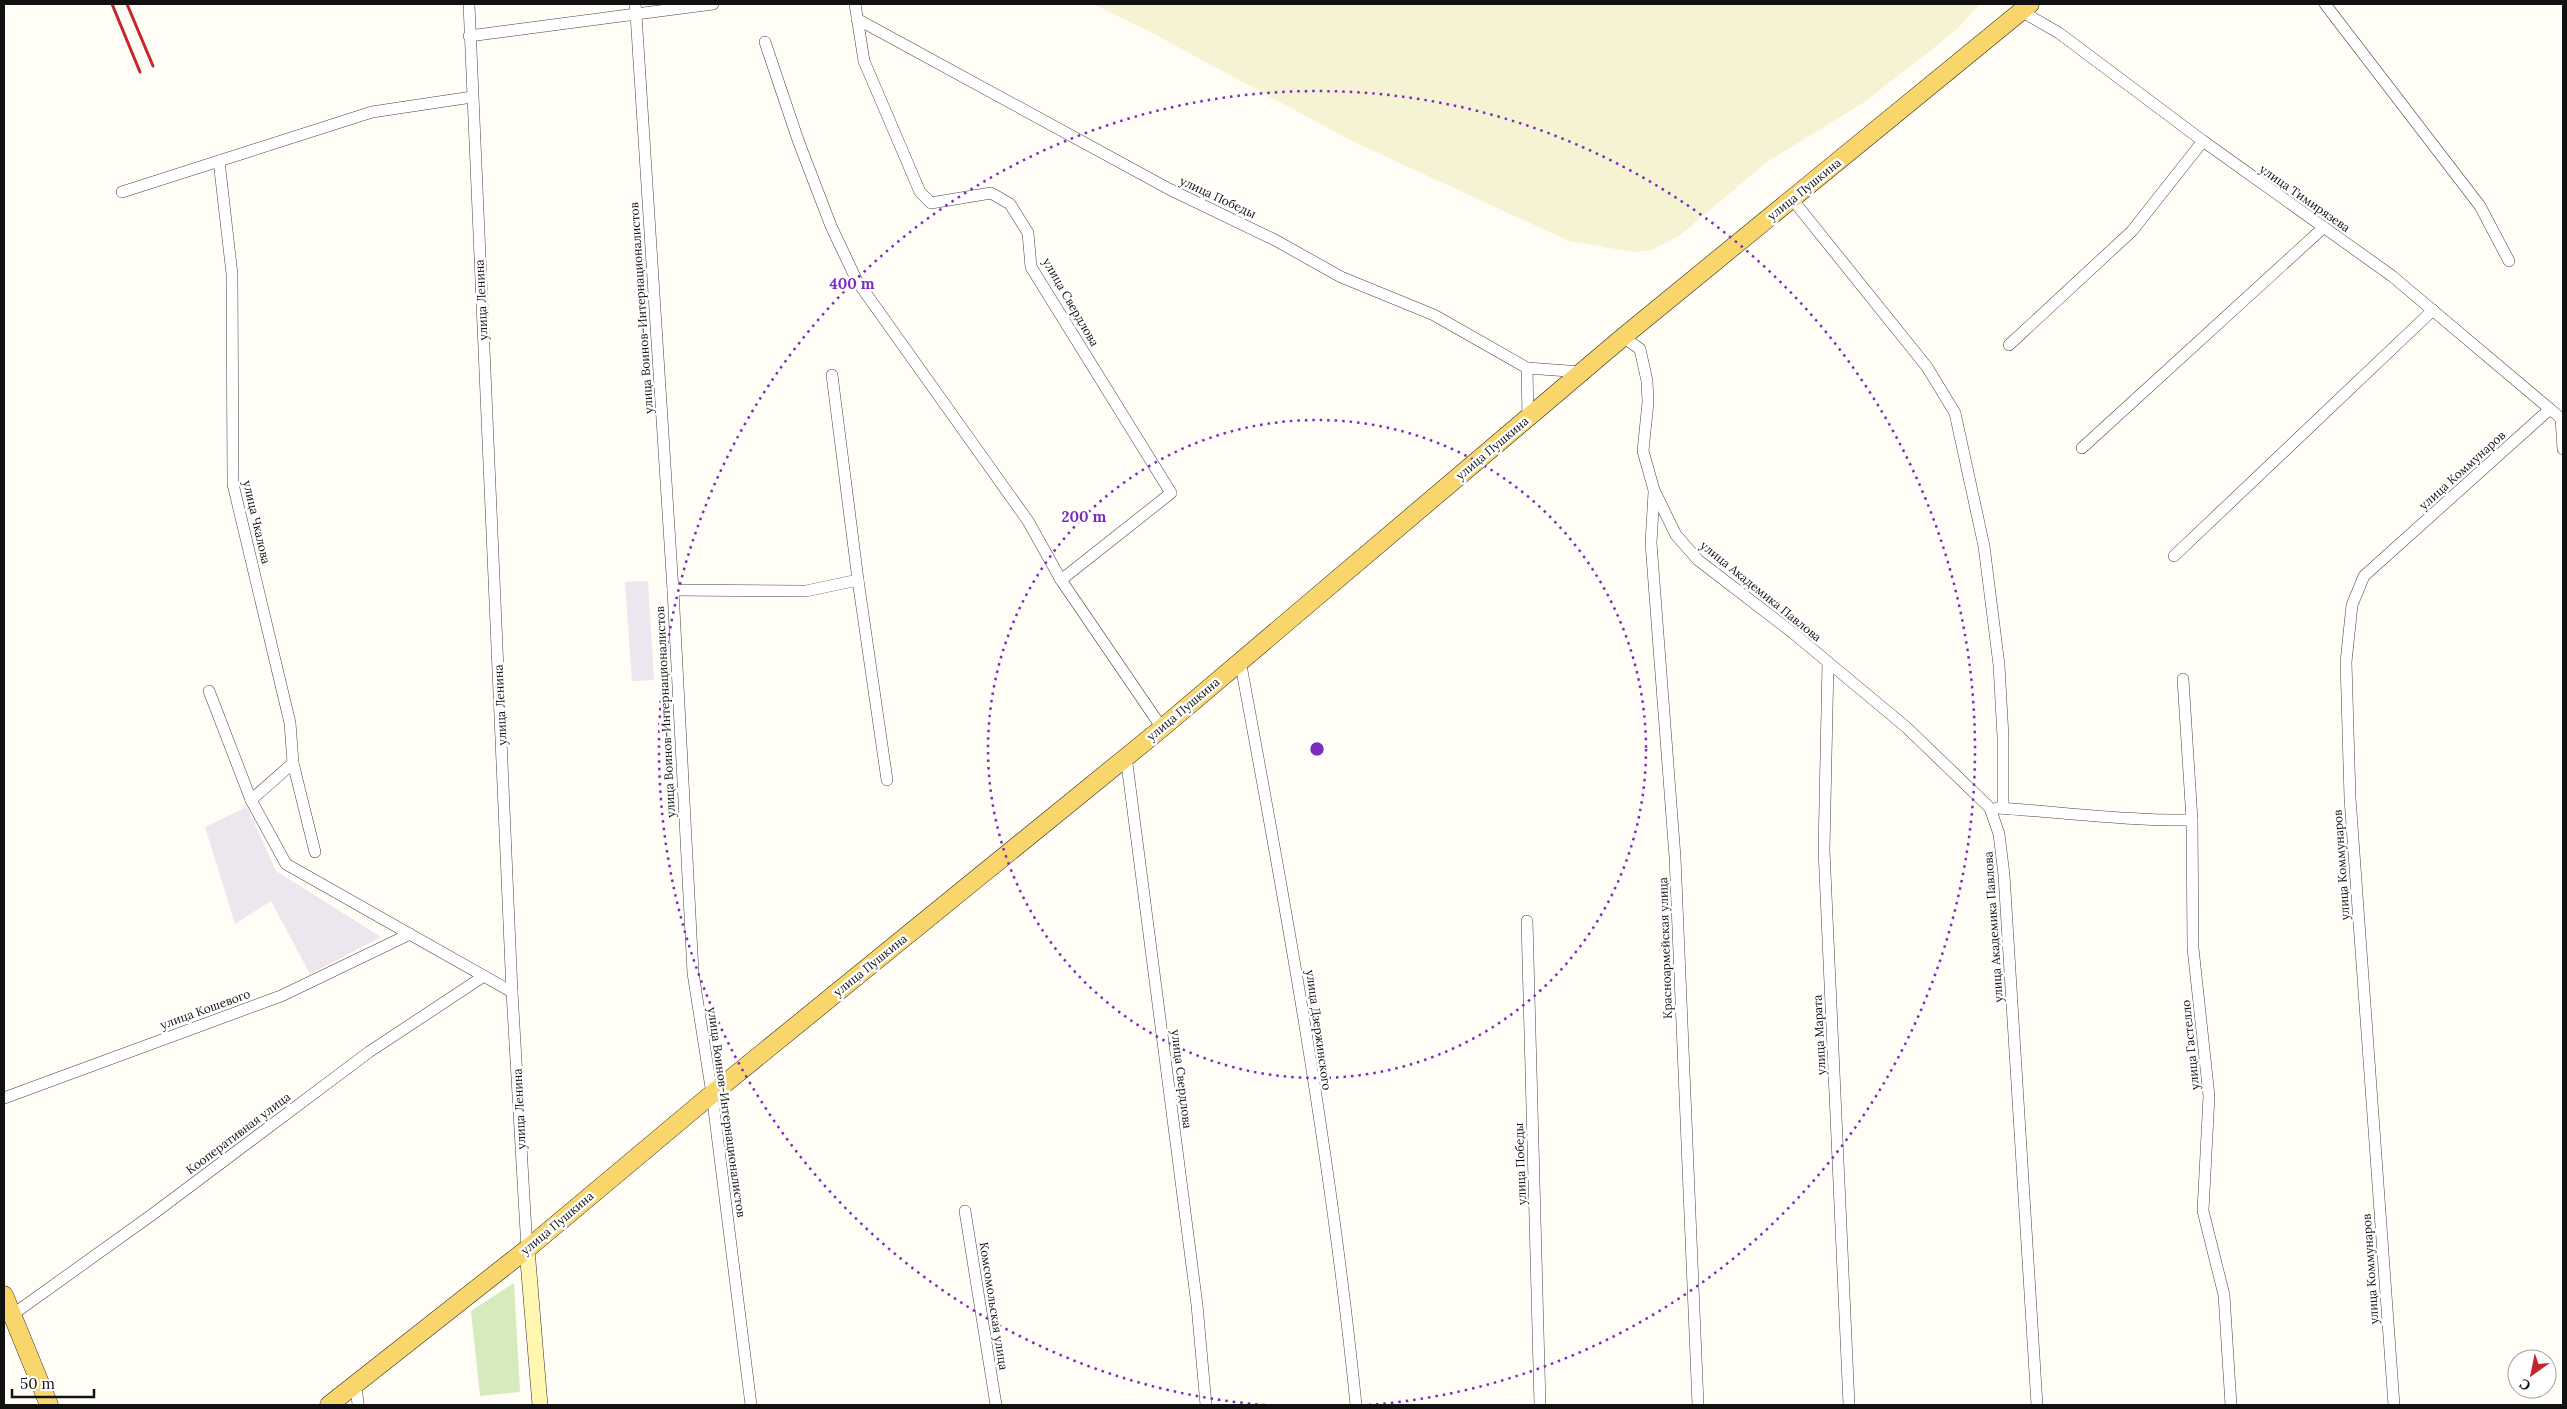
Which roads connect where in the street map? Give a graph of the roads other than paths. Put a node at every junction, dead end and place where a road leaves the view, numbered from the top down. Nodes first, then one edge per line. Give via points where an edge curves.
1 (469, 4) edge
2 (713, 4) edge
3 (855, 4) edge
4 (2325, 4) edge
5 (2025, 7) edge
6 (635, 9) edge
7 (857, 19) junction
8 (469, 36) junction
9 (765, 42) dead end
10 (472, 97) junction
11 (2203, 141) junction
12 (219, 161) junction
13 (122, 192) dead end
14 (1792, 199) junction
15 (2323, 228) junction
16 (2509, 261) dead end
17 (2432, 310) junction
18 (1624, 337) junction
19 (2009, 345) dead end
20 (1527, 368) junction
21 (1582, 372) junction
22 (832, 375) dead end
23 (2550, 408) junction
24 (1528, 418) junction
25 (2562, 420) edge
26 (2082, 448) dead end
27 (2563, 449) edge
28 (1654, 490) junction
29 (2174, 556) dead end
30 (858, 580) junction
31 (1060, 580) junction
32 (673, 590) junction
33 (1240, 660) junction
34 (1828, 664) junction
35 (2183, 679) dead end
36 (209, 691) dead end
37 (1162, 728) junction
38 (1126, 756) junction
39 (293, 763) junction
40 (888, 780) dead end
41 (251, 800) junction
42 (1990, 808) junction
43 (2003, 808) junction
44 (2192, 820) junction
45 (315, 852) dead end
46 (1527, 921) dead end
47 (410, 934) junction
48 (484, 976) junction
49 (512, 992) junction
50 (712, 1094) junction
51 (4, 1098) edge
52 (965, 1211) dead end
53 (527, 1249) junction
54 (7, 1307) edge
55 (356, 1383) junction
56 (49, 1405) edge
57 (329, 1405) edge
58 (358, 1405) edge
59 (540, 1405) edge
60 (751, 1405) edge
61 (996, 1405) edge
62 (1206, 1405) edge
63 (1356, 1405) edge
64 (1540, 1405) edge
65 (1698, 1405) edge
66 (1849, 1405) edge
67 (2037, 1405) edge
68 (2231, 1405) edge
69 (2394, 1405) edge

1 - 8 street, улица Ленина
2 - 6 street
3 - 7 street, улица Свердлова
4 - 16 street via 2480,206
5 - 11 street, улица Тимирязева
5 - 14 main road, улица Пушкина
6 - 8 street
6 - 32 street, улица Воинов-Интернационалистов
7 - 20 street, улица Победы via 1169,189 1275,240 1341,277 1434,315
7 - 31 street, улица Свердлова via 864,61 920,192 931,203 991,193 1010,204 1028,233 1031,267 1171,492
8 - 10 street, улица Ленина
9 - 31 street via 831,226 857,281 1028,521
10 - 12 street via 372,112
10 - 49 street, улица Ленина
11 - 15 street, улица Тимирязева
11 - 19 street via 2132,231
12 - 13 street
12 - 39 street, улица Чкалова via 232,274 233,484 290,723
14 - 18 main road, улица Пушкина
14 - 43 street via 1927,367 1955,413 1984,546 1999,665
15 - 17 street, улица Тимирязева via 2392,276
15 - 26 street
17 - 23 street, улица Тимирязева
17 - 29 street
18 - 21 main road, улица Пушкина
18 - 28 street, улица Академика Павлова via 1640,350 1647,381 1643,451
20 - 21 street
20 - 24 street
21 - 24 main road, улица Пушкина
22 - 30 street
23 - 25 street, улица Тимирязева
23 - 69 street, улица Коммунаров via 2364,576 2352,605 2346,662 2350,798
24 - 33 main road, улица Пушкина
25 - 27 street
28 - 34 street, улица Академика Павлова via 1676,535 1698,560
28 - 65 street, Красноармейская улица via 1651,543 1675,857
30 - 32 street via 806,591
30 - 40 street
31 - 37 street
32 - 50 street, улица Воинов-Интернационалистов via 693,973
33 - 37 main road, улица Пушкина
33 - 63 street, улица Дзержинского via 1296,966 1348,1327
34 - 42 street, улица Академика Павлова via 1906,727
34 - 66 street, улица Марата via 1824,850
35 - 44 street, улица Гастелло
36 - 41 street
37 - 38 main road, улица Пушкина
38 - 50 main road, улица Пушкина
38 - 62 street, улица Свердлова via 1197,1305
39 - 41 street
39 - 45 street, улица Чкалова
41 - 47 street via 286,864
42 - 43 street
42 - 67 street, улица Академика Павлова via 1999,834 2004,875
43 - 44 street via 2144,821
44 - 68 street, улица Гастелло via 2193,948 2209,1096 2202,1211 2224,1295
46 - 64 street, улица Победы
47 - 48 street
47 - 51 street, улица Кошевого via 281,996
48 - 49 street
48 - 54 street, Кооперативная улица via 369,1052 153,1214
49 - 53 street, улица Ленина
50 - 53 main road, улица Пушкина
50 - 60 street, улица Воинов-Интернационалистов
52 - 61 street, Комсомольская улица
53 - 55 main road, улица Пушкина
53 - 59 main road, улица Ленина
54 - 56 main road
55 - 57 main road, улица Пушкина
55 - 58 street

